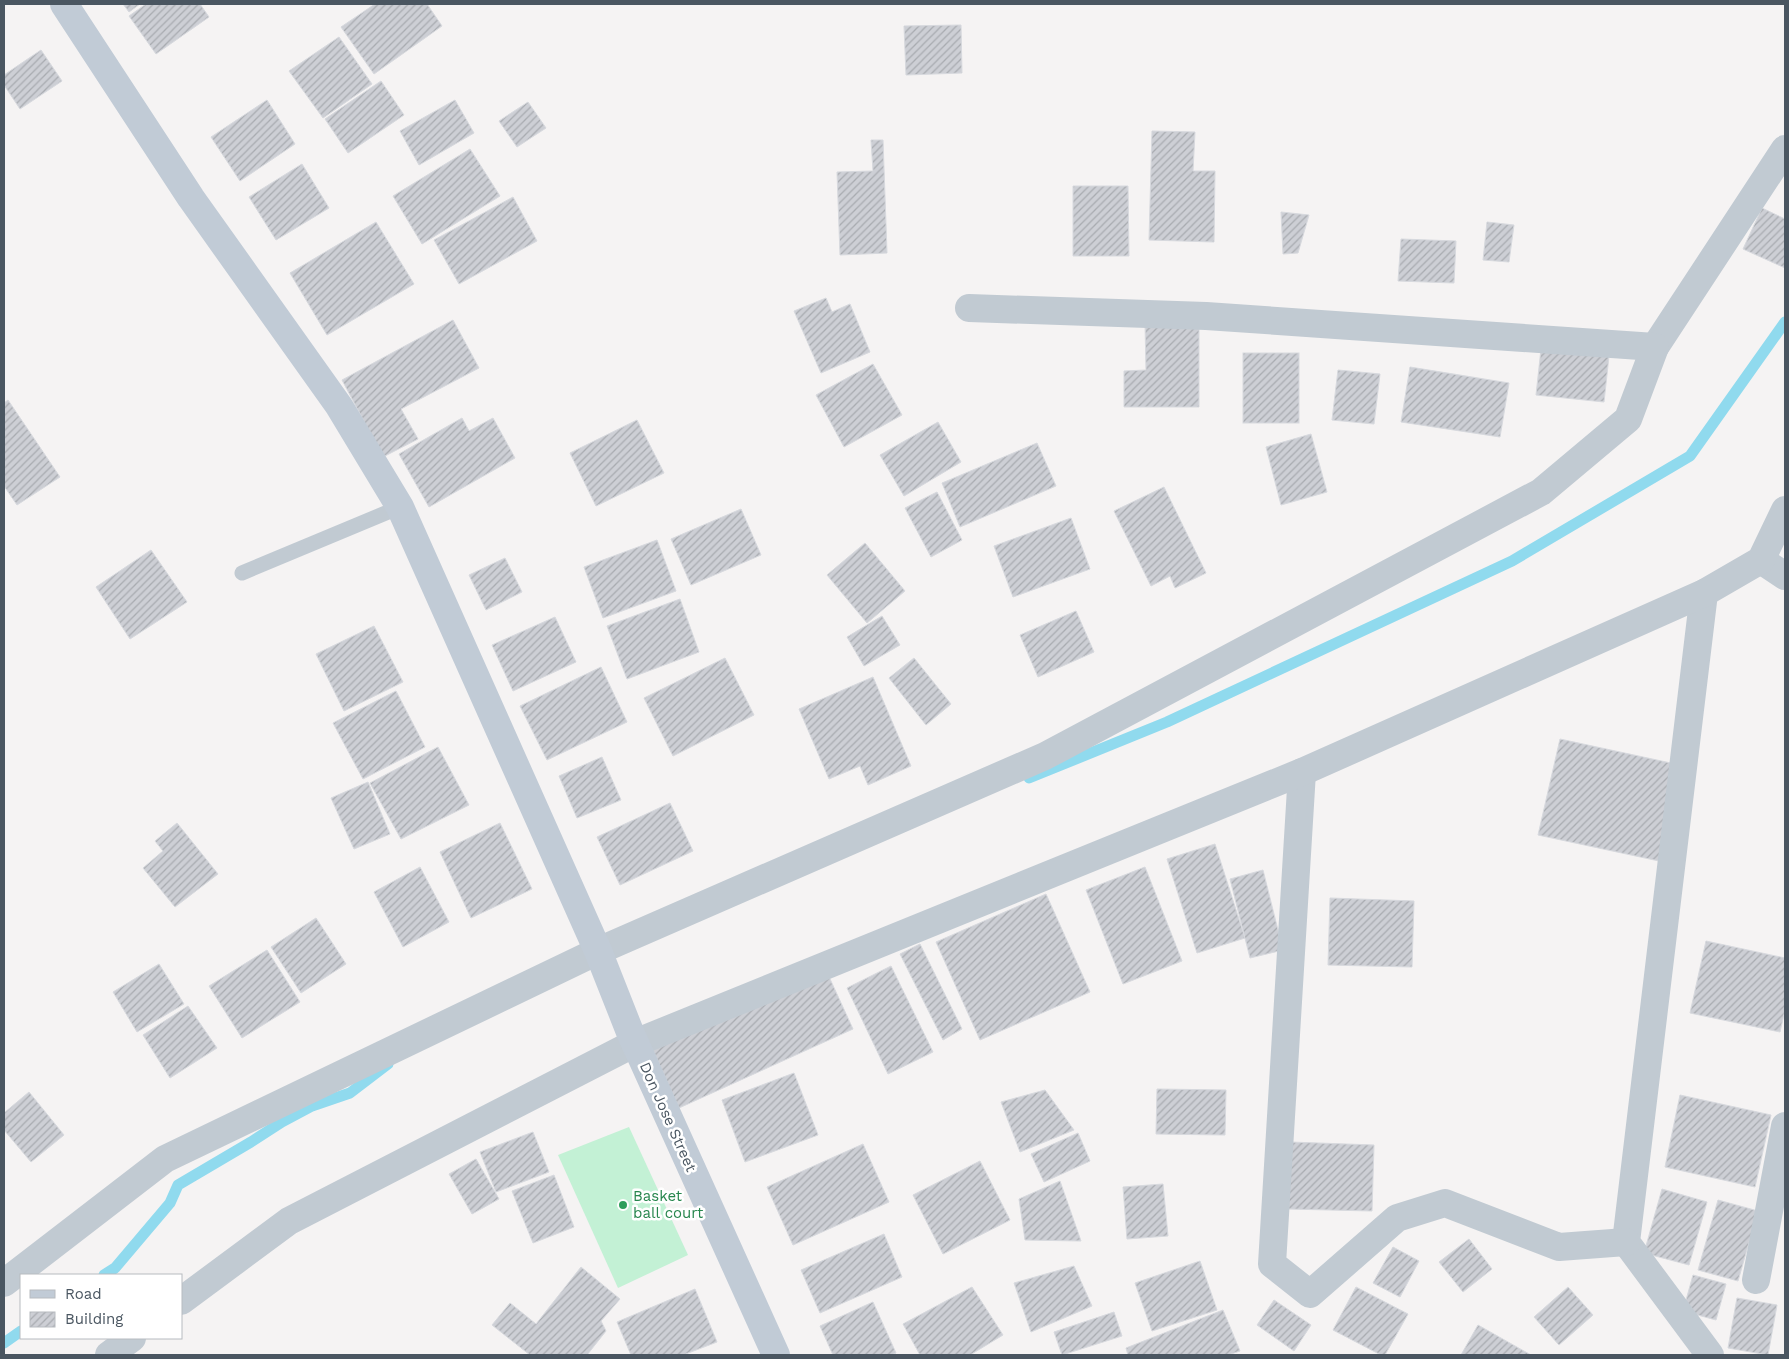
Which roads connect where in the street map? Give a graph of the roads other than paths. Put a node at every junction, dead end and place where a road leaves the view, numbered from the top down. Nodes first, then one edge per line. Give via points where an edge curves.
1 (64, 4) edge
2 (1785, 148) edge
3 (969, 308) dead end
4 (1655, 347) junction
5 (400, 506) junction
6 (1785, 510) edge
7 (1761, 560) junction
8 (242, 573) dead end
9 (1785, 576) edge
10 (1704, 593) junction
11 (1302, 772) junction
12 (598, 954) junction
13 (632, 1038) junction
14 (1785, 1126) edge
15 (1626, 1242) junction
16 (1756, 1280) dead end
17 (4, 1283) edge
18 (182, 1300) edge
19 (131, 1339) edge
20 (109, 1355) edge
21 (776, 1355) edge
22 (1710, 1355) edge

1 - 5 street, Don Jose Street via 191,198 340,406
2 - 4 street
3 - 4 street via 1206,316
4 - 12 street via 1628,419 1541,492 1045,756
5 - 8 lane
5 - 12 street, Don Jose Street
6 - 7 street
7 - 9 street
7 - 10 street
10 - 11 street
10 - 15 street
11 - 13 street
11 - 15 street via 1272,1264 1310,1294 1397,1218 1445,1203 1559,1248
12 - 13 street, Don Jose Street
12 - 17 street via 165,1159
13 - 18 street via 289,1221
13 - 21 street, Don Jose Street
14 - 16 street
15 - 22 street
19 - 20 street

